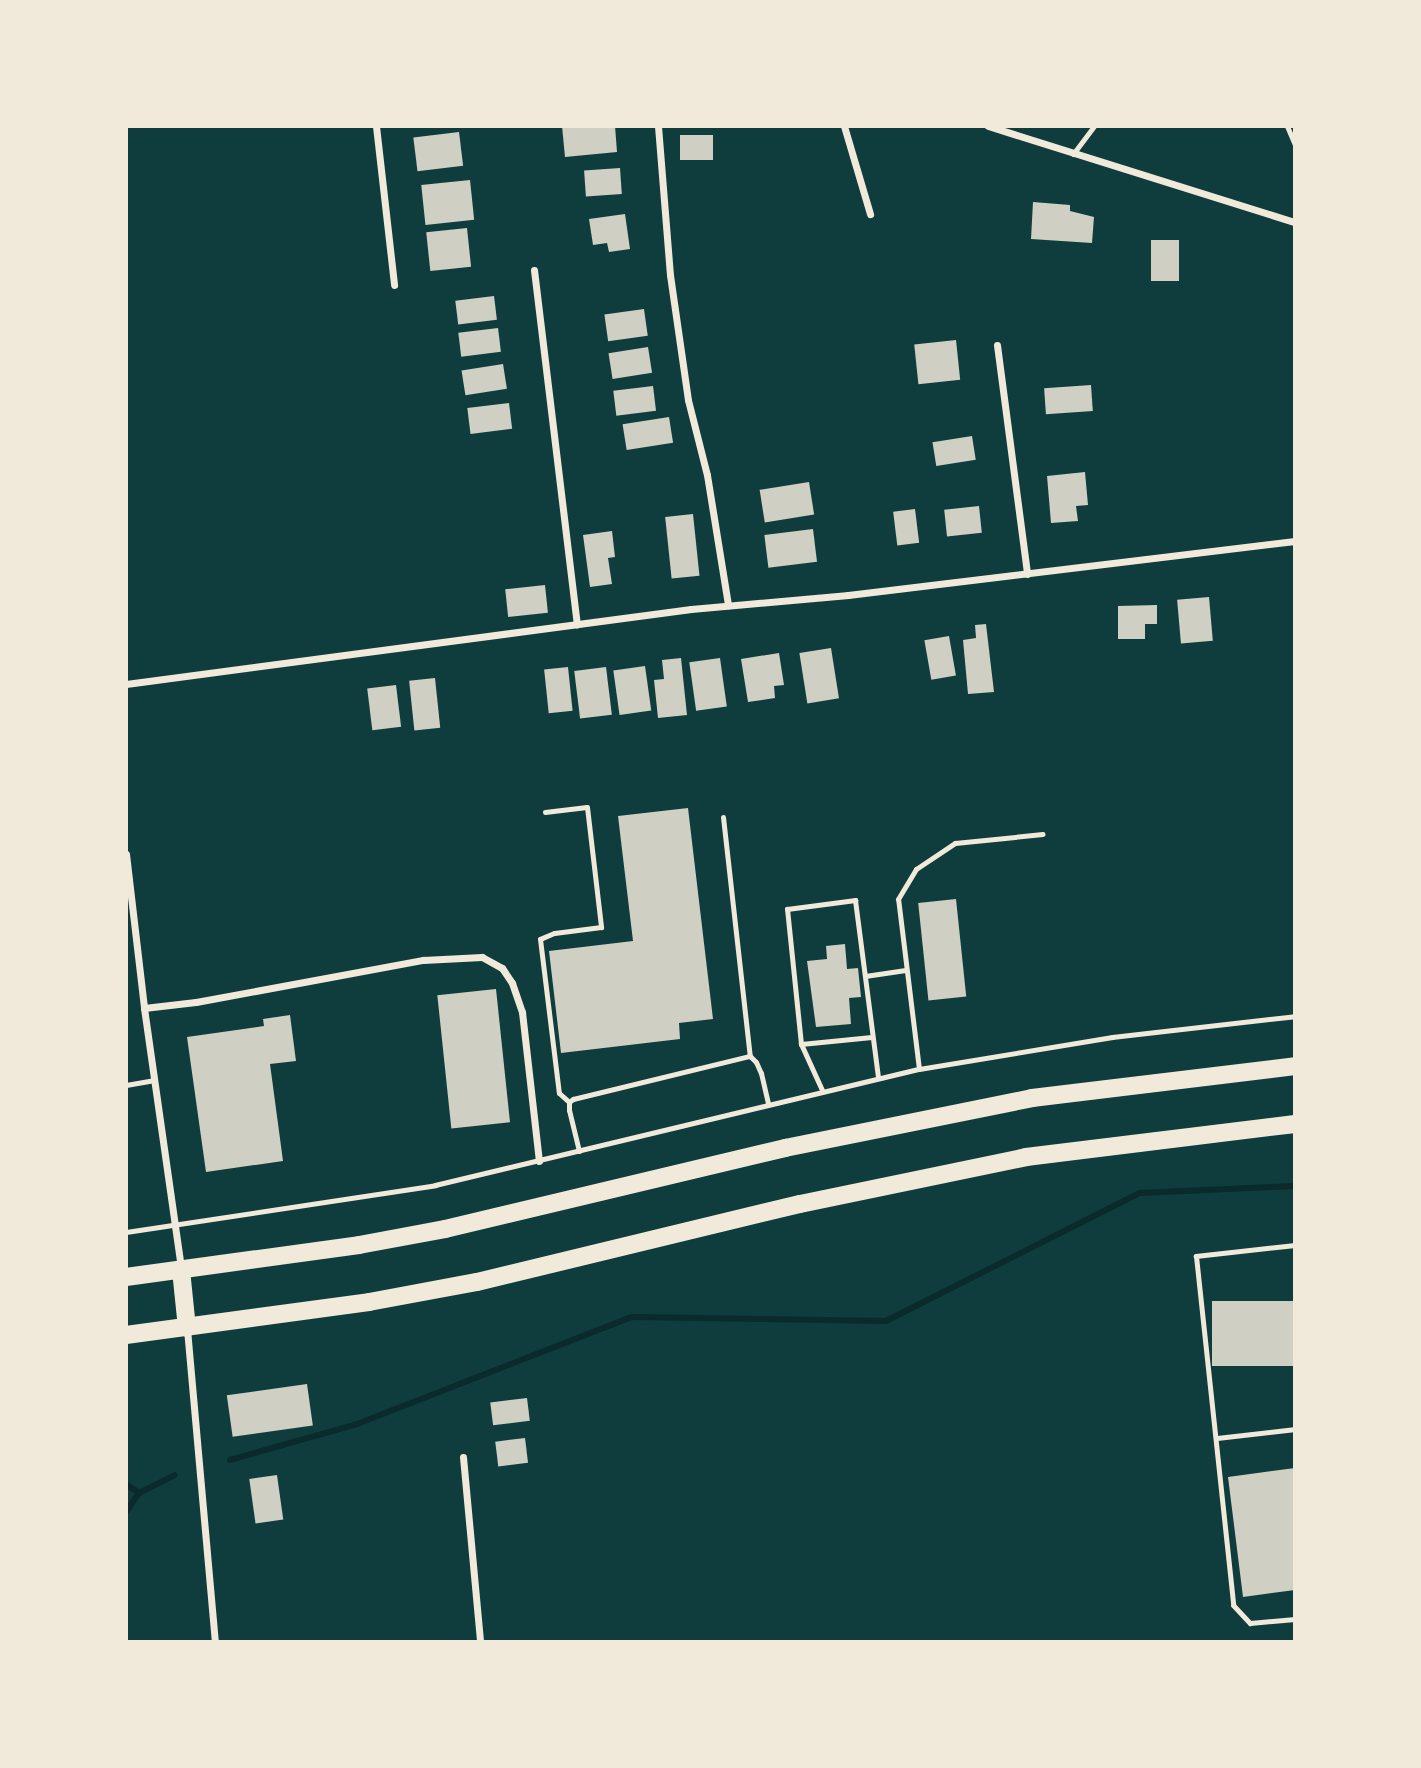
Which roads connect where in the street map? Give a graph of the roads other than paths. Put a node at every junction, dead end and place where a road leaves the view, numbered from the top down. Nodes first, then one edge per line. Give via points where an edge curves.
1 (376, 126) edge
2 (658, 126) edge
3 (844, 126) edge
4 (988, 126) edge
5 (1020, 126) edge
6 (1094, 126) edge
7 (1287, 126) edge
8 (1017, 136) junction
9 (1295, 145) edge
10 (1073, 153) junction
11 (870, 214) dead end
12 (1295, 222) edge
13 (534, 270) dead end
14 (394, 285) dead end
15 (998, 345) dead end
16 (1295, 541) edge
17 (1027, 574) junction
18 (728, 605) junction
19 (577, 624) junction
20 (126, 684) edge
21 (545, 813) dead end
22 (723, 817) dead end
23 (1043, 834) dead end
24 (126, 854) edge
25 (906, 970) junction
26 (865, 976) junction
27 (144, 1008) junction
28 (1295, 1016) edge
29 (872, 1037) junction
30 (801, 1044) junction
31 (750, 1056) junction
32 (1295, 1066) edge
33 (919, 1069) junction
34 (877, 1077) junction
35 (155, 1080) junction
36 (126, 1085) edge
37 (822, 1090) junction
38 (569, 1102) junction
39 (768, 1104) junction
40 (1295, 1124) edge
41 (579, 1151) junction
42 (539, 1161) junction
43 (177, 1227) junction
44 (126, 1232) edge
45 (1295, 1245) edge
46 (181, 1270) junction
47 (126, 1277) edge
48 (187, 1328) junction
49 (126, 1335) edge
50 (1295, 1429) edge
51 (1217, 1438) junction
52 (463, 1457) dead end
53 (1295, 1619) edge
54 (215, 1642) edge
55 (480, 1642) edge

1 - 14 street
2 - 18 street via 671,288
3 - 11 street
4 - 8 street
5 - 8 street
6 - 10 lane
7 - 9 lane
8 - 10 street
10 - 12 street
13 - 19 street
15 - 17 street
16 - 17 street
17 - 18 street
18 - 19 street
19 - 20 street
21 - 38 lane via 587,807 601,927 540,939 559,1093
22 - 31 lane
23 - 25 lane via 955,843 916,869 898,899
24 - 27 street
25 - 26 lane
25 - 33 lane
26 - 29 lane
26 - 30 lane via 855,900 787,909
27 - 35 street
27 - 42 street via 423,960 482,957 502,968 522,1012
28 - 33 lane via 1112,1037
29 - 30 lane
29 - 34 lane
30 - 37 lane
31 - 38 lane
31 - 39 lane via 757,1062
32 - 46 main road via 1096,1089 908,1121 445,1229
33 - 34 lane
34 - 37 lane
35 - 36 lane
35 - 43 street
37 - 39 lane
38 - 41 lane
39 - 41 lane
40 - 48 main road via 1013,1160 800,1204 477,1282
41 - 42 lane
42 - 43 lane via 435,1185
43 - 44 lane
43 - 46 street
45 - 51 lane via 1196,1256
46 - 47 main road
46 - 48 main road
48 - 49 main road
48 - 54 street
50 - 51 lane
51 - 53 lane via 1233,1605 1250,1623
52 - 55 street

